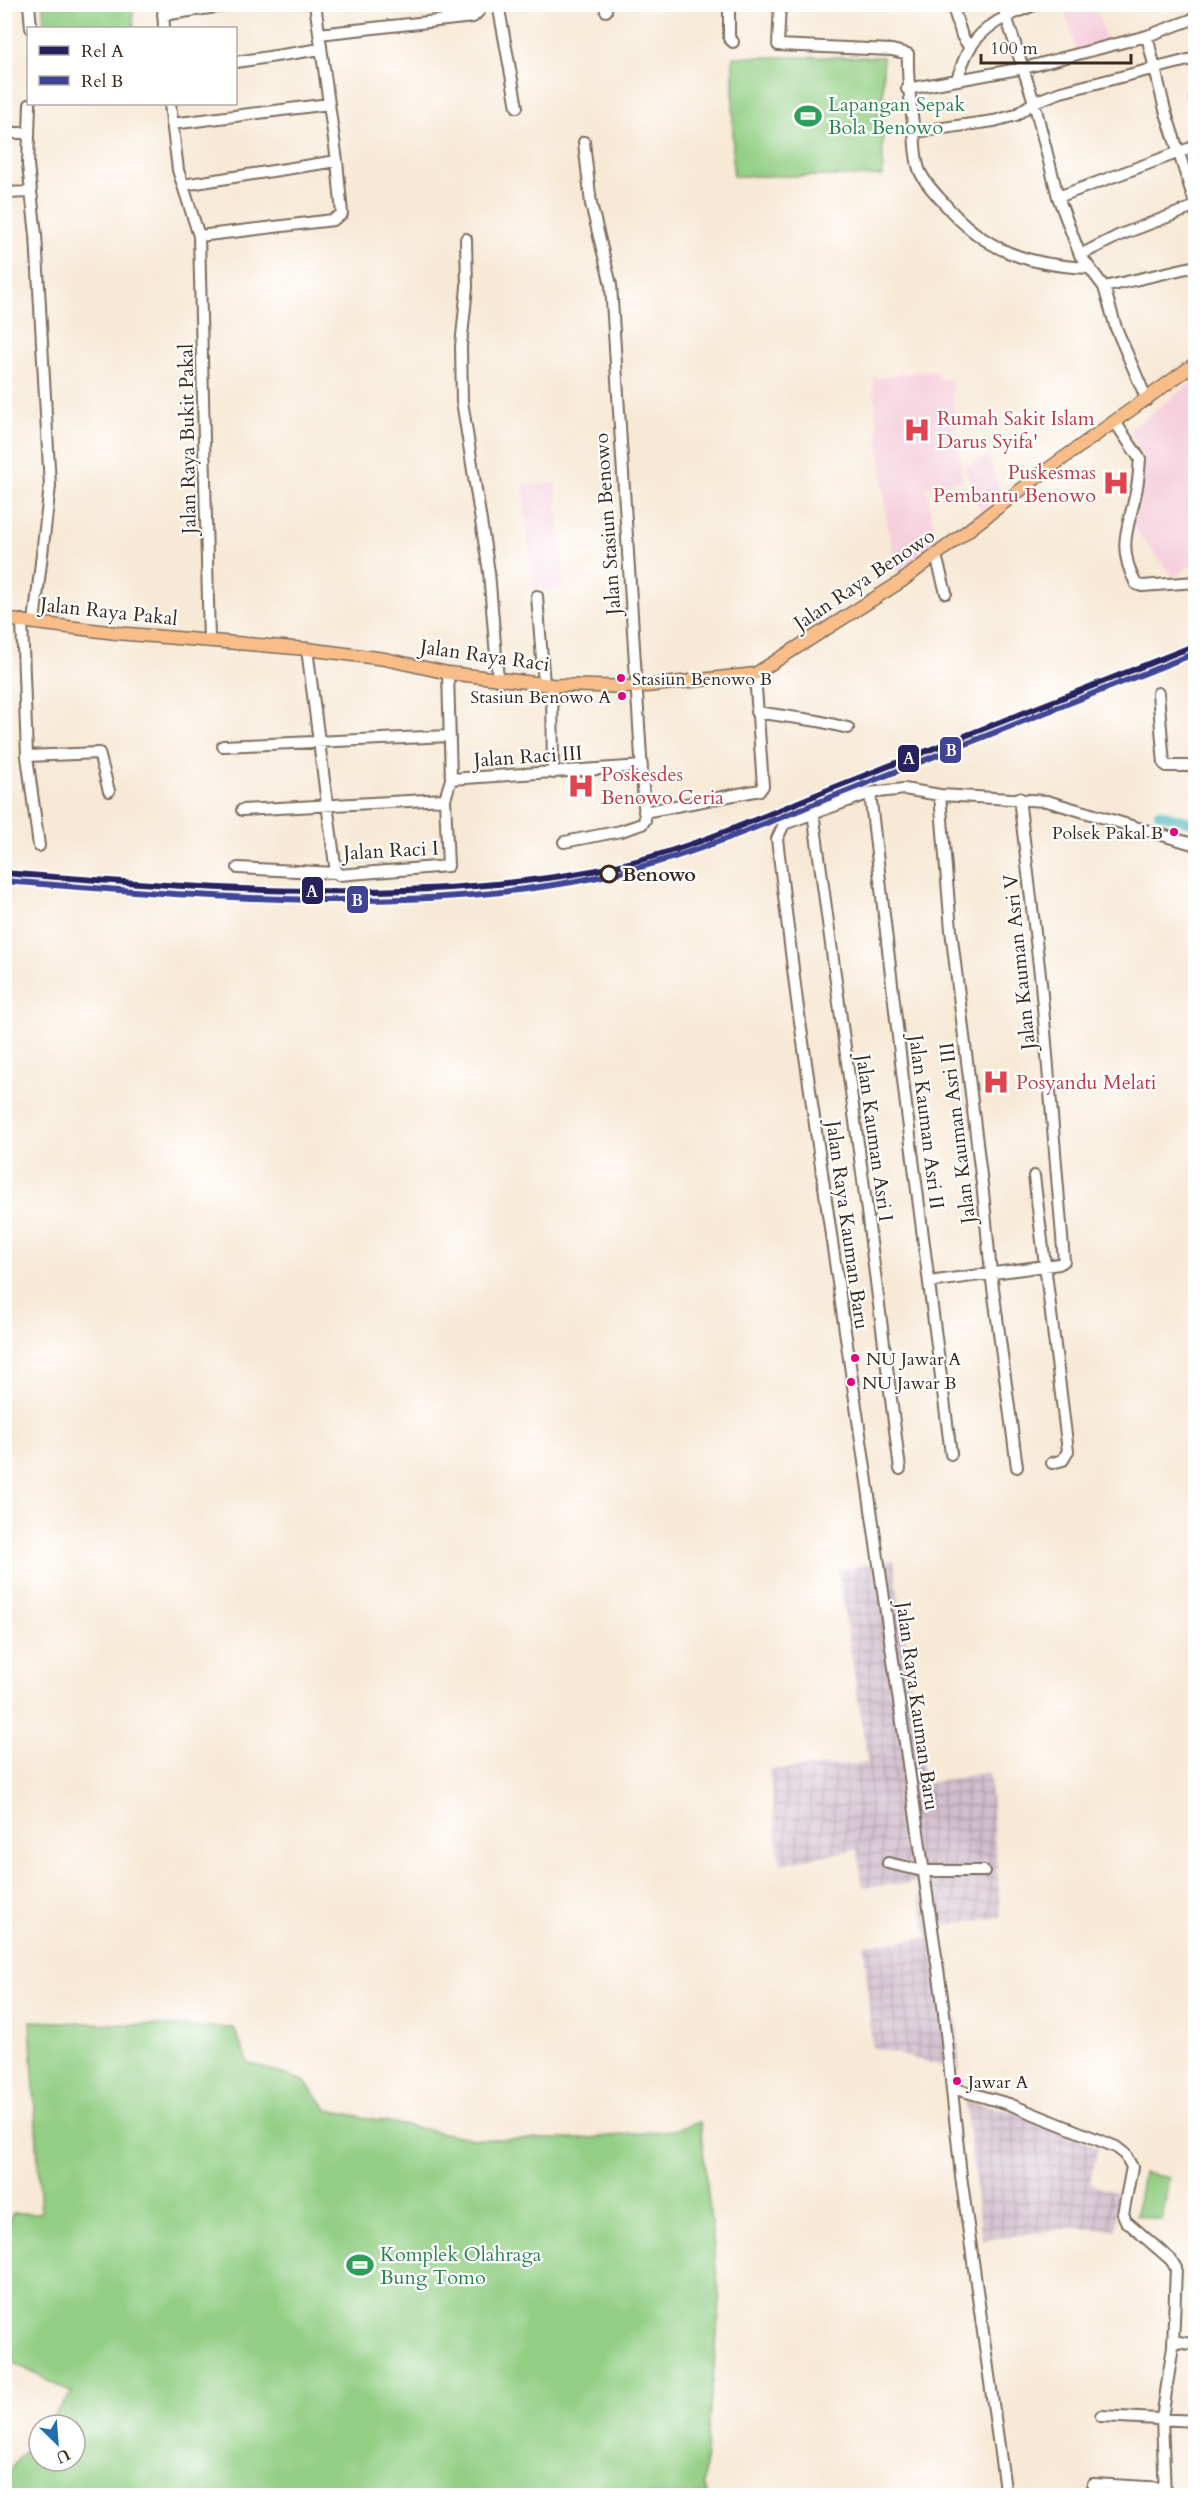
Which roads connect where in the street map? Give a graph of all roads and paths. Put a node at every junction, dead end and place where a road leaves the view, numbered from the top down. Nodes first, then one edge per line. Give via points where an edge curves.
1 (29, 4) edge
2 (236, 4) edge
3 (315, 4) edge
4 (498, 4) edge
5 (729, 4) edge
6 (780, 4) edge
7 (952, 4) edge
8 (1002, 4) edge
9 (1037, 4) edge
10 (163, 10) edge
11 (476, 10) edge
12 (1004, 16) junction
13 (1196, 18) edge
14 (31, 27) edge
15 (164, 27) edge
16 (319, 34) junction
17 (1147, 36) junction
18 (733, 42) dead end
19 (970, 48) junction
20 (321, 49) junction
21 (1196, 58) edge
22 (237, 62) edge
23 (1024, 68) junction
24 (1154, 69) junction
25 (957, 79) junction
26 (907, 88) junction
27 (1034, 102) junction
28 (329, 104) junction
29 (30, 105) edge
30 (170, 105) edge
31 (517, 107) dead end
32 (172, 124) junction
33 (914, 132) junction
34 (4, 133) edge
35 (28, 133) junction
36 (584, 142) dead end
37 (1196, 146) edge
38 (1177, 153) junction
39 (337, 161) junction
40 (183, 185) junction
41 (31, 192) junction
42 (4, 193) edge
43 (1058, 197) junction
44 (1196, 206) edge
45 (199, 237) junction
46 (466, 239) dead end
47 (1080, 255) junction
48 (1196, 266) edge
49 (1089, 268) junction
50 (1104, 287) junction
51 (1196, 363) edge
52 (1147, 400) junction
53 (1115, 422) junction
54 (936, 556) junction
55 (1196, 582) edge
56 (946, 592) dead end
57 (537, 596) dead end
58 (4, 619) edge
59 (28, 621) junction
60 (210, 641) junction
61 (307, 649) junction
62 (448, 673) junction
63 (755, 674) junction
64 (498, 680) junction
65 (548, 684) junction
66 (636, 687) junction
67 (1158, 693) dead end
68 (756, 712) junction
69 (848, 728) dead end
70 (449, 736) junction
71 (318, 741) junction
72 (223, 746) dead end
73 (27, 756) junction
74 (642, 766) junction
75 (1196, 766) edge
76 (553, 773) junction
77 (451, 779) junction
78 (109, 790) dead end
79 (870, 793) junction
80 (940, 795) junction
81 (1019, 798) junction
82 (445, 799) junction
83 (327, 805) junction
84 (242, 810) dead end
85 (644, 812) junction
86 (813, 812) junction
87 (564, 842) dead end
88 (1196, 845) edge
89 (39, 846) dead end
90 (238, 868) dead end
91 (336, 873) junction
92 (1034, 1176) dead end
93 (1045, 1266) junction
94 (991, 1273) junction
95 (929, 1282) junction
96 (951, 1454) dead end
97 (1052, 1463) dead end
98 (1017, 1467) dead end
99 (900, 1469) dead end
100 (888, 1863) dead end
101 (923, 1871) junction
102 (984, 1871) dead end
103 (952, 2088) junction
104 (1173, 2341) junction
105 (1196, 2345) edge
106 (1101, 2416) dead end
107 (1162, 2418) junction
108 (1196, 2421) edge
109 (1094, 2484) dead end
110 (1165, 2492) edge
111 (1006, 2496) edge

1 - 14 street
2 - 10 street
3 - 16 street
4 - 31 street
5 - 18 street via 729,38
6 - 26 street via 778,45 908,54
7 - 19 street
8 - 12 street
9 - 12 street
10 - 15 street
11 - 16 street
12 - 19 street
12 - 23 street
13 - 17 street
16 - 20 street
17 - 23 street
17 - 24 street
19 - 25 street
20 - 22 street
20 - 28 street
21 - 24 street
23 - 25 street
23 - 27 street
24 - 27 street
24 - 38 street
25 - 26 street
26 - 33 street
27 - 33 street via 1016,115 994,121
27 - 43 street
28 - 32 street
28 - 39 street
29 - 35 street
30 - 32 street, Jalan Raya Bukit Pakal
32 - 40 street, Jalan Raya Bukit Pakal
33 - 49 street via 919,171 953,215 979,237 1030,259
34 - 35 street
35 - 41 street
36 - 66 street, Jalan Stasiun Benowo via 591,204 611,285
37 - 38 street
38 - 43 street
38 - 44 street
39 - 40 street
39 - 45 street via 343,209 338,217
40 - 45 street, Jalan Raya Bukit Pakal
41 - 42 street
41 - 59 street via 50,486
43 - 47 street
44 - 47 street
45 - 60 street, Jalan Raya Bukit Pakal
46 - 64 street via 462,401 489,572
47 - 49 street
48 - 50 street
49 - 50 street
50 - 52 street via 1116,328
51 - 52 main road, Jalan Raya Benowo
52 - 53 main road, Jalan Raya Benowo
53 - 54 main road, Jalan Raya Benowo
53 - 55 street via 1140,459 1124,547 1136,584
54 - 56 street
54 - 63 main road, Jalan Raya Benowo via 891,589
57 - 65 street
58 - 59 main road, Jalan Raya Pakal
59 - 60 main road, Jalan Raya Pakal
59 - 73 street
60 - 61 main road, Jalan Raya Raci
61 - 62 main road, Jalan Raya Raci via 385,659
61 - 71 street, Jalan Raci I
62 - 64 main road, Jalan Raya Raci
62 - 70 street, Jalan Raci I
63 - 66 main road, Jalan Raya Raci
63 - 68 street
64 - 65 main road, Jalan Raya Raci
65 - 66 main road, Jalan Raya Raci
65 - 76 street
66 - 74 street, Jalan Stasiun Benowo
67 - 75 street via 1164,764
68 - 69 street
68 - 85 street via 764,784 760,790
70 - 71 street
70 - 77 street, Jalan Raci I
71 - 72 street
71 - 83 street, Jalan Raci I
73 - 78 street via 99,753
73 - 89 street
74 - 76 street, Jalan Raci III
74 - 85 street, Jalan Stasiun Benowo
76 - 77 street, Jalan Raci III
77 - 82 street, Jalan Raci I
79 - 80 street, Jalan Raya Kauman Baru via 904,789
79 - 86 street, Jalan Raya Kauman Baru
79 - 95 street, Jalan Kauman Asri II
80 - 81 street, Jalan Raya Kauman Baru
80 - 94 street, Jalan Kauman Asri III via 951,930
81 - 88 street, Jalan Raya Kauman Baru via 1047,801
81 - 93 street, Jalan Kauman Asri V via 1041,983 1064,1261
82 - 83 street
82 - 91 street, Jalan Raci I via 447,867
83 - 84 street
83 - 91 street, Jalan Raci I
85 - 87 street via 642,824
86 - 99 street, Jalan Kauman Asri I
86 - 101 street, Jalan Raya Kauman Baru via 784,824 777,852
90 - 91 street
92 - 93 street
93 - 94 street
93 - 97 street via 1068,1451 1063,1460
94 - 95 street
94 - 98 street, Jalan Kauman Asri III
95 - 96 street, Jalan Kauman Asri II
100 - 101 street
101 - 102 street
101 - 103 street, Jalan Raya Kauman Baru via 944,2004
103 - 104 street via 1010,2104 1125,2154 1132,2168 1123,2214 1126,2221 1176,2266
103 - 111 street, Jalan Raya Kauman Baru
104 - 105 street
104 - 107 street
106 - 107 street
107 - 108 street
107 - 110 street
109 - 110 street

